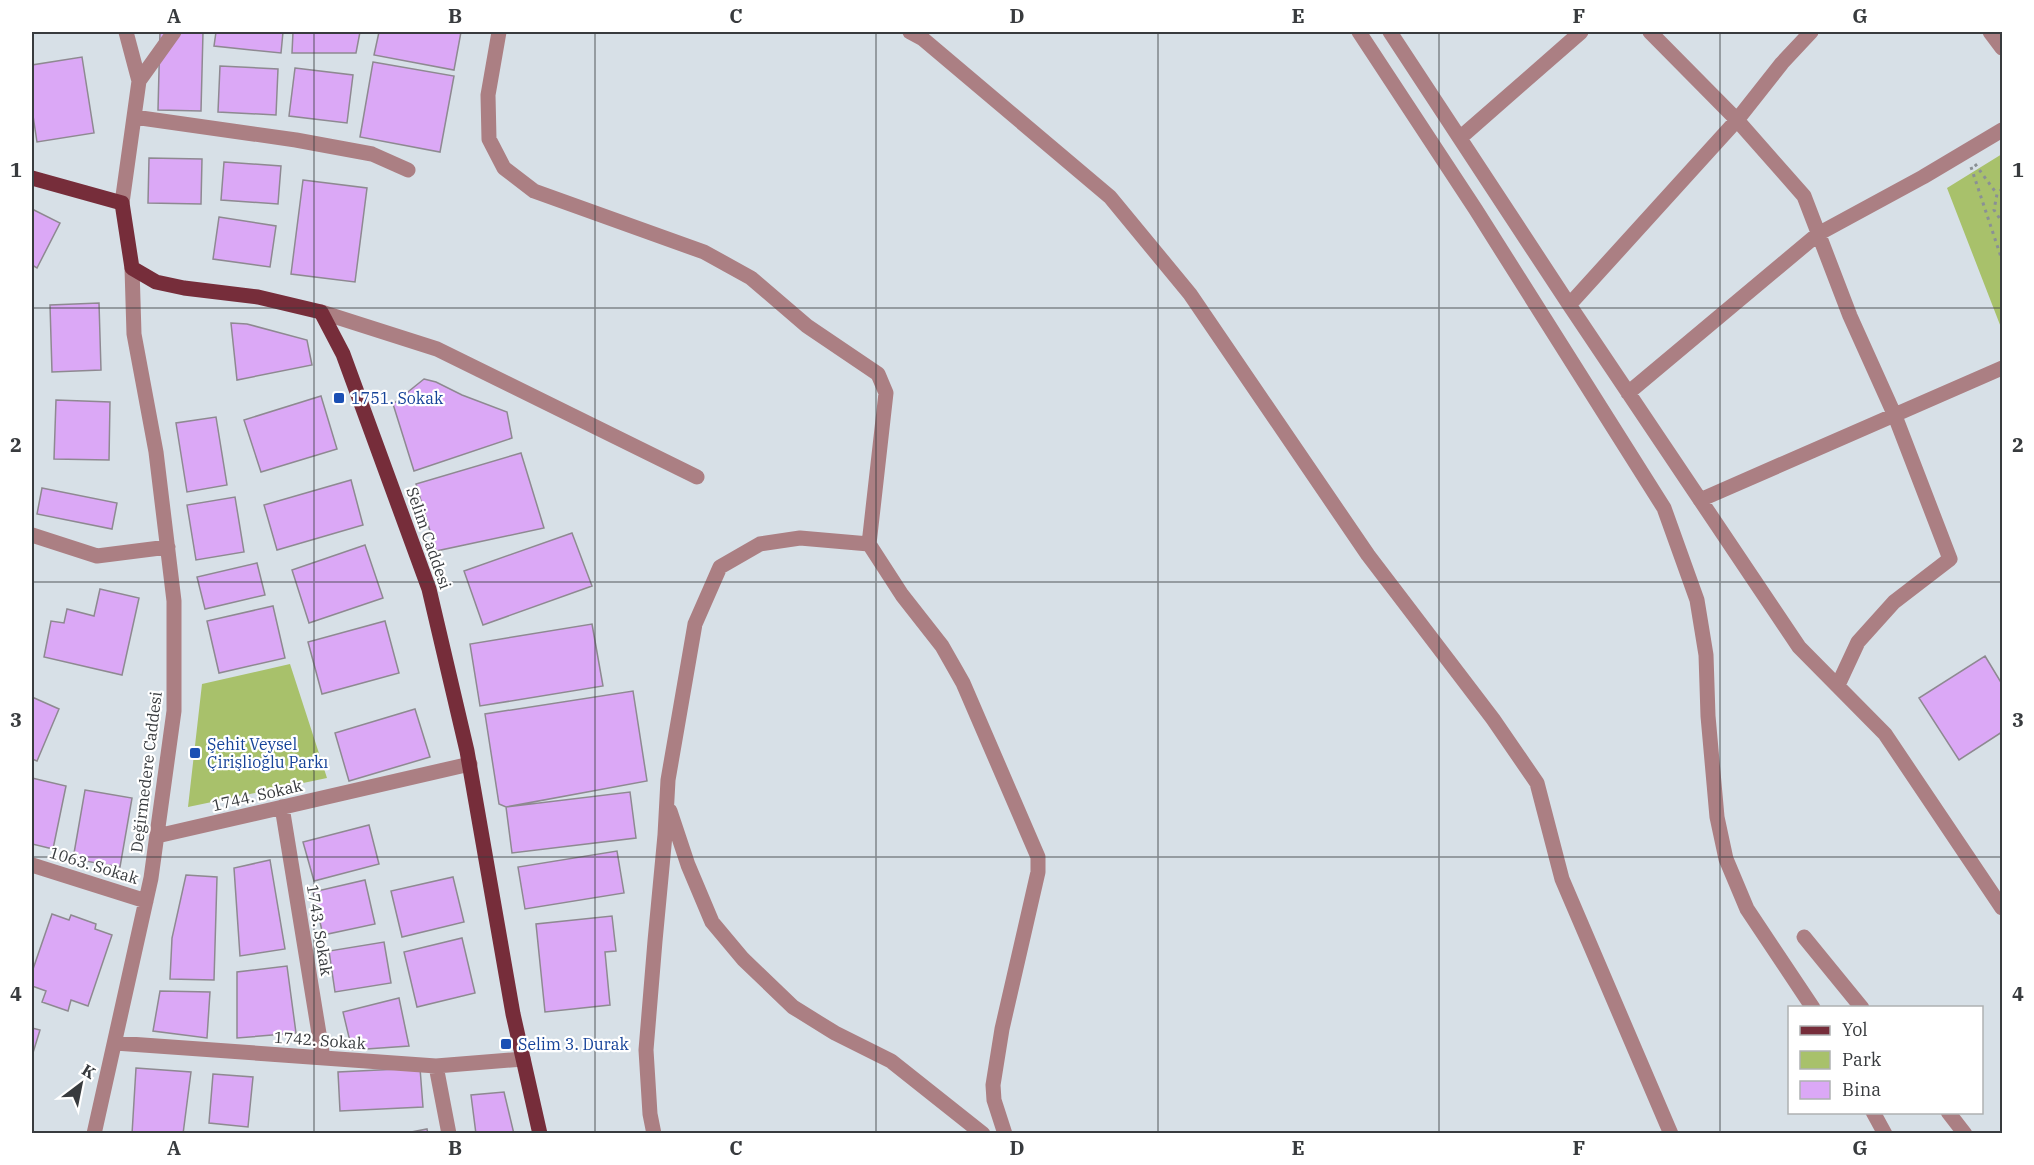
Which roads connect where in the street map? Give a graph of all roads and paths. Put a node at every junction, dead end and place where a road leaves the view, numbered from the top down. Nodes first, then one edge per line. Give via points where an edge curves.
1 (126, 32) edge
2 (174, 32) edge
3 (499, 32) edge
4 (910, 32) edge
5 (1359, 32) edge
6 (1390, 32) edge
7 (1581, 32) edge
8 (1650, 32) edge
9 (1811, 32) edge
10 (1990, 32) edge
11 (2002, 48) edge
12 (139, 81) junction
13 (134, 117) junction
14 (1737, 120) junction
15 (2002, 130) edge
16 (1461, 137) junction
17 (1966, 151) junction
18 (408, 170) dead end
19 (32, 178) edge
20 (2002, 189) edge
21 (1996, 194) junction
22 (122, 203) junction
23 (1994, 210) junction
24 (1988, 215) junction
25 (2002, 222) edge
26 (1818, 234) junction
27 (2002, 260) edge
28 (132, 268) junction
29 (1570, 304) junction
30 (321, 312) junction
31 (2002, 368) edge
32 (1628, 393) junction
33 (1895, 416) junction
34 (697, 477) dead end
35 (1700, 500) junction
36 (32, 536) edge
37 (869, 544) junction
38 (168, 547) junction
39 (1838, 685) junction
40 (470, 764) junction
41 (667, 802) junction
42 (282, 807) junction
43 (157, 836) junction
44 (32, 865) edge
45 (146, 901) junction
46 (2002, 908) edge
47 (1804, 937) dead end
48 (1812, 1006) edge
49 (1860, 1006) edge
50 (115, 1043) junction
51 (323, 1058) junction
52 (523, 1059) junction
53 (436, 1066) junction
54 (1875, 1114) edge
55 (1949, 1114) edge
56 (94, 1134) edge
57 (449, 1134) edge
58 (540, 1134) edge
59 (654, 1134) edge
60 (983, 1134) edge
61 (1005, 1134) edge
62 (1671, 1134) edge
63 (1885, 1134) edge
64 (1965, 1134) edge

1 - 12 street
2 - 12 street
3 - 37 street via 488,95 489,139 504,168 534,191 704,252 751,278 807,326 878,374 886,393
4 - 62 street via 1118,206 1190,294 1368,555 1525,765 1537,783 1562,879
5 - 48 street via 1664,508 1697,600 1706,655 1717,817 1726,859 1747,909
6 - 16 street
7 - 16 street
8 - 14 street
9 - 14 street
10 - 11 street
12 - 13 street
13 - 18 street via 372,154
13 - 22 street
14 - 26 street via 1804,196
14 - 29 street
15 - 17 street
16 - 29 street
17 - 21 path
17 - 24 path
17 - 26 street
19 - 22 main road
20 - 21 path
21 - 23 path
22 - 28 main road
23 - 24 path
23 - 25 path
24 - 27 path
26 - 32 street
26 - 33 street
28 - 30 main road via 156,282 258,297
28 - 38 street, Değirmedere Caddesi via 134,334 156,452
29 - 32 street
30 - 34 street via 437,349
30 - 40 main road, Selim Caddesi via 343,354 429,589
31 - 33 street
32 - 35 street
33 - 35 street
33 - 39 street via 1950,559 1886,610 1858,642
35 - 39 street via 1799,647
36 - 38 street via 97,556
37 - 41 street via 801,538 760,544 720,567 695,624
37 - 61 street via 942,646 963,683 1038,857 993,1085
38 - 43 street, Değirmedere Caddesi via 174,601 174,711
39 - 46 street via 1885,734
40 - 42 street, 1744. Sokak
40 - 52 main road, Selim Caddesi
41 - 59 street via 646,1050
41 - 60 street via 712,921 742,958 793,1007 891,1060
42 - 43 street, 1744. Sokak
42 - 51 street, 1743. Sokak
43 - 45 street, Değirmedere Caddesi
44 - 45 street, 1063. Sokak
45 - 50 street, Değirmedere Caddesi
47 - 49 street
50 - 51 street, 1742. Sokak
50 - 56 street, Değirmedere Caddesi
51 - 53 street, 1742. Sokak
52 - 53 street, 1742. Sokak
52 - 58 main road, Selim Caddesi
53 - 57 street
54 - 63 street
55 - 64 street

